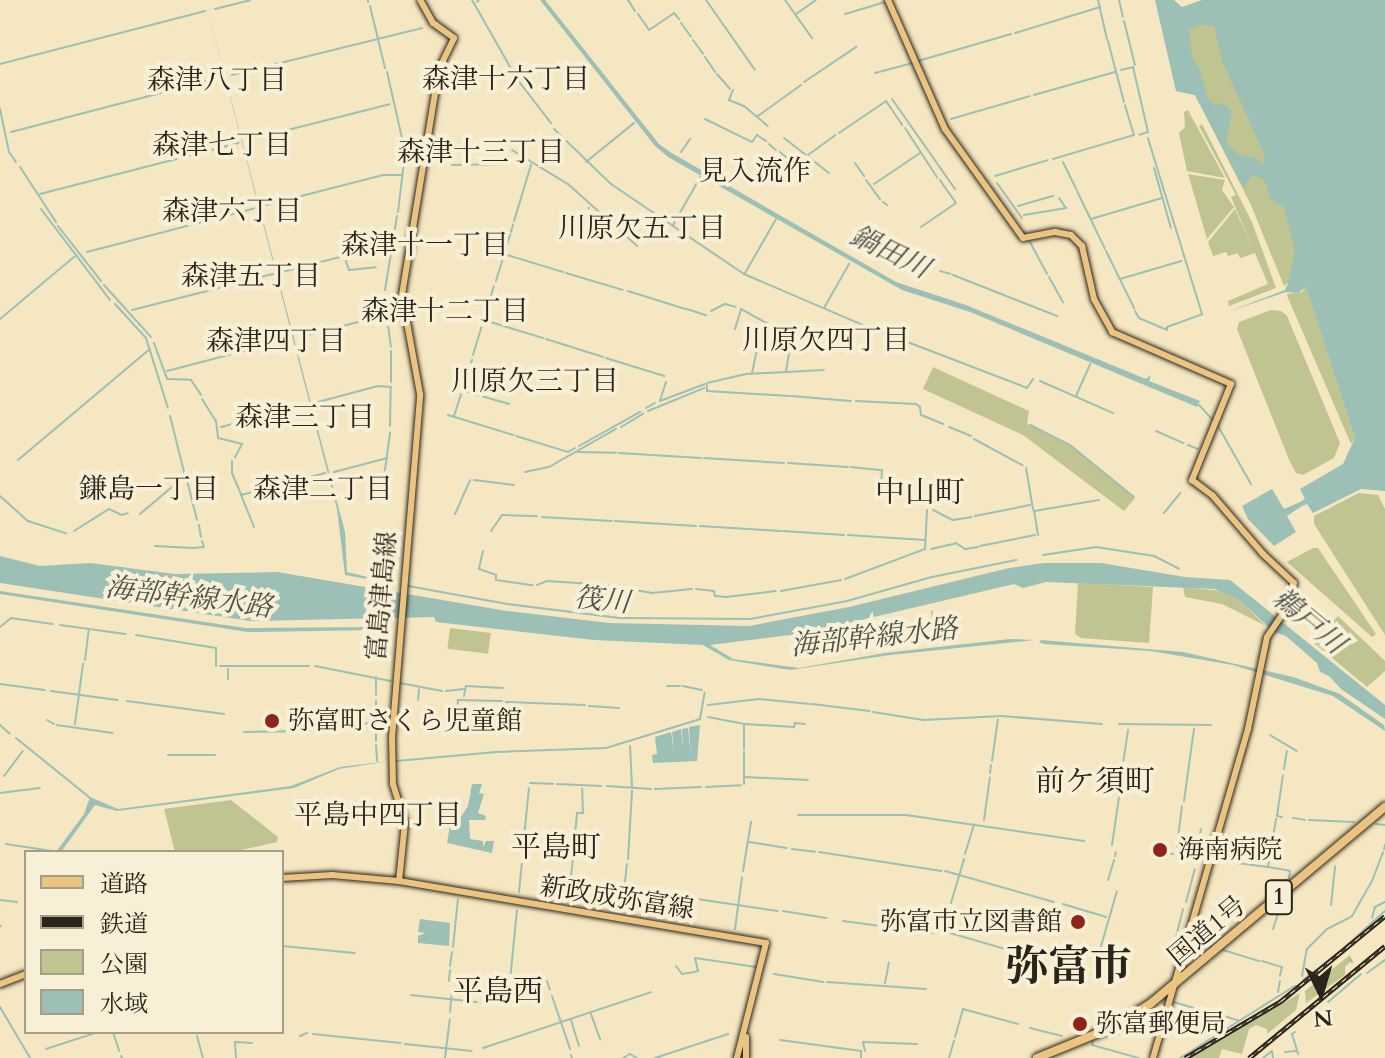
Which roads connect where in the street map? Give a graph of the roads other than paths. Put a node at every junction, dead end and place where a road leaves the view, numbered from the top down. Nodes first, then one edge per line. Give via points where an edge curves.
1 (420, 0) edge
2 (888, 0) edge
3 (1385, 807) edge
4 (284, 878) edge
5 (399, 881) junction
6 (24, 975) edge
7 (0, 984) edge
8 (1173, 986) junction
9 (747, 1025) junction
10 (737, 1058) edge
11 (746, 1058) edge
12 (1037, 1058) edge
13 (1153, 1058) edge

1 - 5 main road, 富島津島線 via 433,23 454,38 434,97 402,295 420,387 391,762 405,823
2 - 8 main road via 938,114 1023,238 1055,232 1075,238 1108,328 1231,384 1192,480 1294,583 1292,597 1270,630 1238,765
3 - 8 highway, 国道1号 / 1
4 - 5 main road, 新政成弥富線 via 332,875
5 - 9 main road, 新政成弥富線 via 766,943
6 - 7 main road
8 - 12 highway, 国道1号 / 1 via 1113,1027
8 - 13 main road
9 - 10 main road, 新政成弥富線
9 - 11 main road, 新政成弥富線

